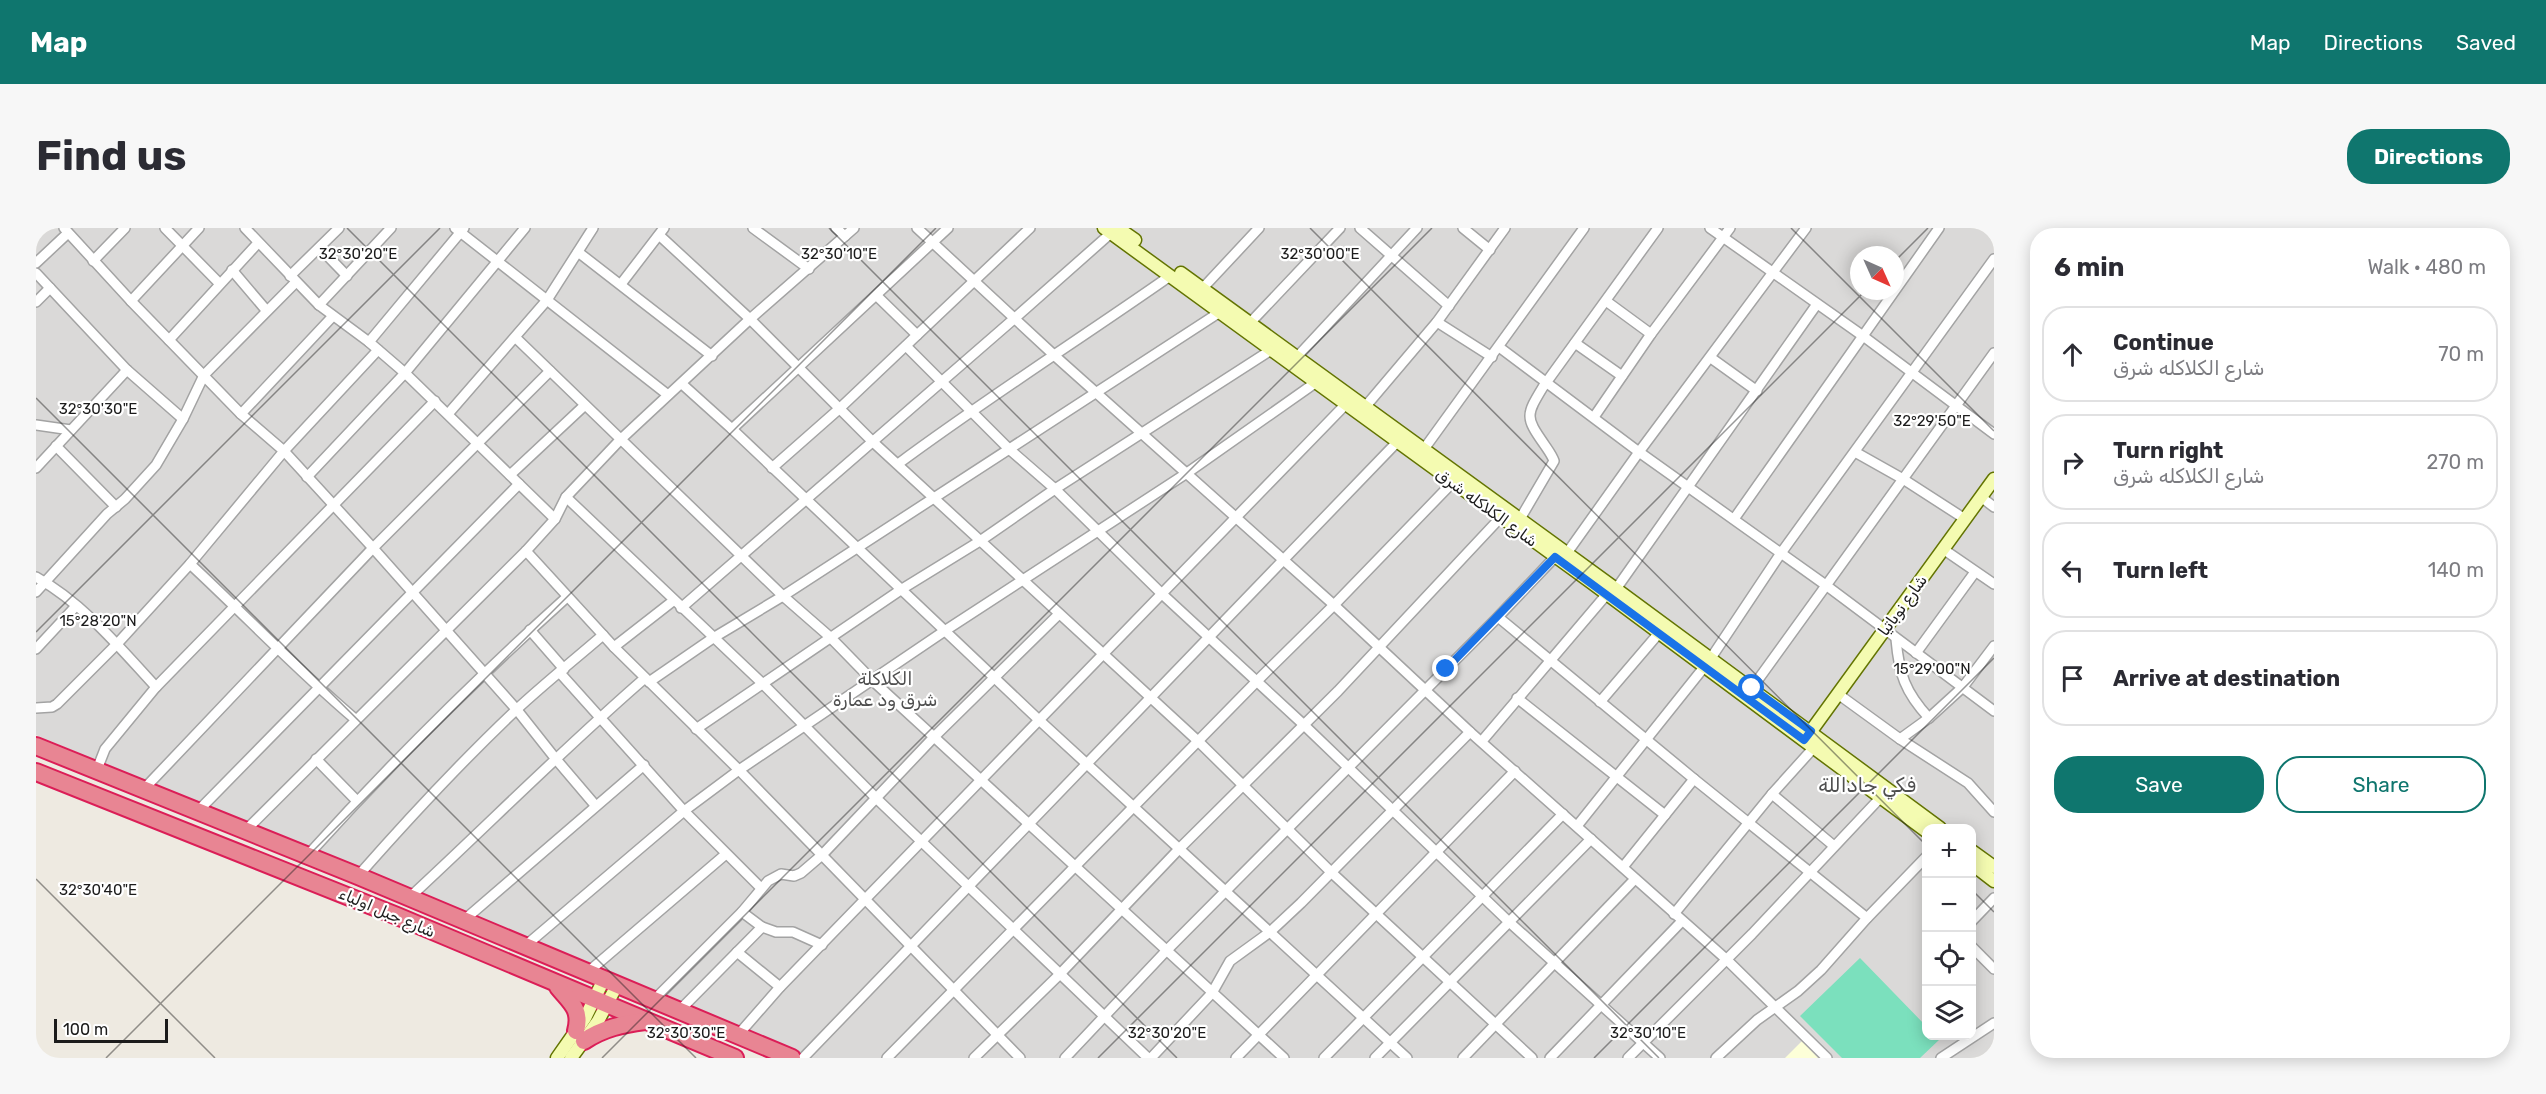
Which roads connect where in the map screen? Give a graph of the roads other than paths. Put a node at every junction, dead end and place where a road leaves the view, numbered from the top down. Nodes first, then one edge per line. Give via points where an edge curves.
1 (125, 228) edge
2 (165, 228) edge
3 (199, 228) edge
4 (339, 228) edge
5 (391, 228) edge
6 (525, 228) edge
7 (593, 228) edge
8 (753, 228) edge
9 (836, 228) edge
10 (854, 228) edge
11 (917, 228) edge
12 (948, 228) edge
13 (1030, 228) edge
14 (1340, 228) edge
15 (1360, 228) edge
16 (1417, 228) edge
17 (1463, 228) edge
18 (1506, 228) edge
19 (1584, 228) edge
20 (1658, 228) edge
21 (1710, 228) edge
22 (1730, 228) edge
23 (1806, 228) edge
24 (1940, 228) edge
25 (460, 229) edge
26 (66, 230) edge
27 (250, 230) edge
28 (1111, 230) edge
29 (1253, 230) edge
30 (661, 232) edge
31 (845, 236) junction
32 (1723, 238) junction
33 (933, 242) junction
34 (258, 243) junction
35 (182, 246) junction
36 (320, 248) junction
37 (1490, 250) junction
38 (578, 252) junction
39 (1391, 257) junction
40 (1994, 259) edge
41 (93, 261) junction
42 (497, 261) junction
43 (36, 263) edge
44 (809, 269) junction
45 (232, 270) junction
46 (1991, 270) edge
47 (36, 273) edge
48 (1774, 273) junction
49 (347, 276) junction
50 (1170, 276) junction
51 (293, 279) junction
52 (974, 282) junction
53 (219, 283) junction
54 (621, 284) junction
55 (50, 288) junction
56 (1202, 289) junction
57 (877, 296) junction
58 (547, 300) junction
59 (1606, 301) junction
60 (36, 302) edge
61 (131, 302) junction
62 (1817, 304) junction
63 (319, 305) junction
64 (1449, 306) junction
65 (266, 310) junction
66 (1220, 312) junction
67 (333, 316) junction
68 (1016, 318) junction
69 (750, 319) junction
70 (1437, 322) junction
71 (1250, 323) junction
72 (1651, 334) junction
73 (917, 335) junction
74 (1863, 336) junction
75 (516, 338) junction
76 (169, 340) junction
77 (369, 342) junction
78 (1575, 343) junction
79 (906, 346) junction
80 (1499, 347) junction
81 (378, 350) junction
82 (1271, 350) junction
83 (1994, 353) edge
84 (712, 356) junction
85 (1055, 356) junction
86 (1297, 357) junction
87 (1492, 357) junction
88 (1711, 358) junction
89 (799, 369) junction
90 (127, 370) junction
91 (550, 371) junction
92 (1912, 372) junction
93 (405, 373) junction
94 (204, 375) junction
95 (1622, 376) junction
96 (1547, 382) junction
97 (941, 383) junction
98 (1315, 383) junction
99 (682, 384) junction
100 (1757, 391) junction
101 (1098, 393) junction
102 (668, 395) junction
103 (435, 401) junction
104 (1346, 404) junction
105 (585, 405) junction
106 (1956, 405) junction
107 (1365, 407) junction
108 (839, 409) junction
109 (969, 411) junction
110 (241, 414) junction
111 (448, 414) junction
112 (1594, 417) junction
113 (183, 419) junction
114 (36, 425) edge
115 (732, 429) junction
116 (71, 430) junction
117 (1143, 432) junction
118 (1994, 434) edge
119 (1401, 438) junction
120 (620, 440) junction
121 (873, 442) junction
122 (477, 444) junction
123 (56, 446) junction
124 (1009, 449) junction
125 (1424, 449) junction
126 (284, 451) junction
127 (1639, 452) junction
128 (1855, 452) junction
129 (898, 464) junction
130 (36, 468) edge
131 (772, 468) junction
132 (1186, 473) junction
133 (510, 475) junction
134 (307, 477) junction
135 (1903, 479) junction
136 (1994, 479) edge
137 (1453, 482) junction
138 (519, 484) junction
139 (1689, 487) junction
140 (1055, 489) junction
141 (566, 497) junction
142 (935, 497) junction
143 (1981, 497) junction
144 (807, 500) junction
145 (333, 506) junction
146 (116, 507) junction
147 (1994, 507) edge
148 (1235, 516) junction
149 (1501, 517) junction
150 (555, 519) junction
151 (1520, 519) junction
152 (1734, 519) junction
153 (1965, 519) junction
154 (1098, 531) junction
155 (980, 541) junction
156 (373, 548) junction
157 (857, 548) junction
158 (1943, 549) junction
159 (526, 551) junction
160 (1781, 553) junction
161 (1561, 555) junction
162 (742, 556) junction
163 (1283, 560) junction
164 (190, 564) junction
165 (1976, 572) junction
166 (36, 577) edge
167 (46, 582) junction
168 (1023, 582) junction
169 (1994, 584) edge
170 (1827, 586) junction
171 (903, 589) junction
172 (1612, 591) junction
173 (36, 592) edge
174 (411, 592) junction
175 (1161, 593) junction
176 (783, 596) junction
177 (567, 597) junction
178 (673, 601) junction
179 (235, 605) junction
180 (1334, 605) junction
181 (76, 606) junction
182 (681, 608) junction
183 (1059, 614) junction
184 (1498, 617) junction
185 (530, 630) junction
186 (946, 630) junction
187 (1884, 630) junction
188 (446, 631) junction
189 (1659, 633) junction
190 (603, 635) junction
191 (830, 637) junction
192 (1208, 637) junction
193 (713, 638) junction
194 (1896, 639) junction
195 (117, 644) junction
196 (1994, 646) edge
197 (614, 647) junction
198 (1379, 648) junction
199 (36, 649) edge
200 (277, 650) junction
201 (1916, 653) junction
202 (1101, 654) junction
203 (1550, 660) junction
204 (1708, 662) junction
205 (562, 671) junction
206 (483, 673) junction
207 (995, 678) junction
208 (647, 680) junction
209 (873, 681) junction
210 (1257, 681) junction
211 (763, 684) junction
212 (156, 687) junction
213 (1963, 687) junction
214 (1752, 688) junction
215 (319, 689) junction
216 (1425, 690) junction
217 (1838, 694) junction
218 (1149, 698) junction
219 (1517, 699) junction
220 (1600, 702) junction
221 (36, 708) edge
222 (517, 710) junction
223 (1994, 711) edge
224 (601, 717) junction
225 (1929, 718) junction
226 (355, 719) junction
227 (1039, 720) junction
228 (1304, 725) junction
229 (806, 727) junction
230 (696, 729) junction
231 (1470, 732) junction
232 (935, 736) junction
233 (1646, 739) junction
234 (1813, 739) junction
235 (1900, 739) junction
236 (1482, 741) junction
237 (1198, 742) junction
238 (36, 746) edge
239 (555, 758) junction
240 (316, 759) junction
241 (1086, 763) junction
242 (644, 765) junction
243 (1348, 768) junction
244 (739, 770) junction
245 (1515, 771) junction
246 (36, 772) edge
247 (96, 772) junction
248 (1617, 776) junction
249 (982, 779) junction
250 (1694, 779) junction
251 (1242, 787) junction
252 (143, 790) junction
253 (1772, 794) junction
254 (1881, 797) junction
255 (877, 799) junction
256 (357, 801) junction
257 (595, 805) junction
258 (1135, 806) junction
259 (1393, 810) junction
260 (684, 811) junction
261 (197, 812) junction
262 (1994, 813) edge
263 (1563, 814) junction
264 (1665, 815) junction
265 (1029, 823) junction
266 (1748, 823) junction
267 (1934, 824) edge
268 (1577, 826) junction
269 (1922, 828) edge
270 (1286, 829) junction
271 (246, 830) junction
272 (1591, 838) junction
273 (921, 841) junction
274 (1834, 846) junction
275 (1180, 848) junction
276 (726, 854) junction
277 (1437, 854) junction
278 (1976, 854) edge
279 (822, 855) junction
280 (307, 856) junction
281 (1922, 860) edge
282 (1076, 865) junction
283 (1623, 867) junction
284 (1994, 867) edge
285 (1976, 868) edge
286 (1809, 871) junction
287 (1332, 873) junction
288 (358, 876) junction
289 (1635, 879) junction
290 (1994, 881) edge
291 (969, 886) junction
292 (761, 888) junction
293 (1225, 891) junction
294 (1482, 896) junction
295 (409, 898) junction
296 (1994, 898) edge
297 (865, 900) junction
298 (1123, 908) junction
299 (742, 912) junction
300 (1377, 915) junction
301 (1976, 916) edge
302 (1678, 917) junction
303 (1867, 918) junction
304 (463, 921) junction
305 (1508, 921) junction
306 (762, 927) junction
307 (1014, 931) junction
308 (1270, 932) junction
309 (822, 945) junction
310 (912, 945) junction
311 (524, 947) junction
312 (1166, 951) junction
313 (737, 952) junction
314 (1976, 952) edge
315 (1422, 957) junction
316 (1725, 959) junction
317 (1555, 963) junction
318 (1994, 969) edge
319 (588, 972) junction
320 (1059, 975) junction
321 (1317, 975) junction
322 (554, 981) junction
323 (610, 982) junction
324 (1449, 983) junction
325 (780, 987) junction
326 (955, 989) junction
327 (1212, 993) junction
328 (654, 1000) junction
329 (601, 1002) junction
330 (1602, 1004) junction
331 (1775, 1006) junction
332 (679, 1011) junction
333 (1105, 1017) junction
334 (1363, 1018) junction
335 (647, 1021) junction
336 (1994, 1023) edge
337 (1495, 1025) junction
338 (738, 1035) junction
339 (997, 1035) junction
340 (1258, 1035) junction
341 (580, 1036) junction
342 (1643, 1042) junction
343 (1390, 1043) junction
344 (1947, 1056) edge
345 (557, 1058) edge
346 (571, 1058) edge
347 (735, 1058) edge
348 (792, 1058) edge
349 (803, 1058) edge
350 (887, 1058) edge
351 (974, 1058) edge
352 (1020, 1058) edge
353 (1065, 1058) edge
354 (1150, 1058) edge
355 (1236, 1058) edge
356 (1284, 1058) edge
357 (1324, 1058) edge
358 (1375, 1058) edge
359 (1407, 1058) edge
360 (1463, 1058) edge
361 (1532, 1058) edge
362 (1550, 1058) edge
363 (1628, 1058) edge
364 (1660, 1058) edge
365 (1716, 1058) edge
366 (1827, 1058) edge

1 - 41 street
2 - 35 street
3 - 35 street
4 - 36 street
5 - 49 street
6 - 42 street
7 - 38 street
8 - 44 street
9 - 31 street
10 - 31 street
11 - 33 street
12 - 33 street
13 - 52 street
14 - 71 street
15 - 39 street
16 - 39 street
17 - 37 street
18 - 37 street
19 - 80 street
20 - 59 street
21 - 32 street
22 - 32 street
23 - 48 street
24 - 74 street
25 - 42 street
25 - 77 street
26 - 41 street
26 - 43 street
27 - 34 street
28 - 50 street, شارع الكلاكله شرق
28 - 56 street, شارع الكلاكله شرق
28 - 68 street
29 - 56 street
30 - 54 street
30 - 69 street
31 - 44 street
32 - 48 street
32 - 72 street
33 - 52 street
33 - 57 street
34 - 45 street
34 - 51 street
35 - 53 street
35 - 61 street
36 - 49 street
36 - 51 street
37 - 64 street
38 - 54 street
38 - 58 street
39 - 64 street
39 - 86 street
40 - 46 street
41 - 61 street
42 - 58 street
42 - 93 street
44 - 69 street
45 - 53 street
45 - 65 street
46 - 92 street
47 - 55 street
48 - 62 street
48 - 88 street
49 - 63 street
50 - 66 street, شارع الكلاكله شرق
50 - 85 street
51 - 63 street
51 - 65 street
52 - 68 street
52 - 73 street
53 - 76 street
54 - 84 street
55 - 60 street
55 - 90 street
56 - 71 street, شارع الكلاكله شرق
57 - 73 street
57 - 89 street
58 - 75 street
58 - 102 street
59 - 72 street
59 - 78 street
61 - 76 street
62 - 74 street
62 - 100 street
63 - 67 street
64 - 70 street
65 - 94 street
66 - 82 street, شارع الكلاكله شرق
66 - 101 street
67 - 77 street
67 - 110 street
68 - 85 street
68 - 97 street
69 - 84 street
69 - 89 street
70 - 87 street
70 - 107 street
71 - 86 street, شارع الكلاكله شرق
72 - 95 street
73 - 79 street
74 - 92 street
74 - 152 street
75 - 91 street
75 - 111 street
76 - 94 street
77 - 81 street
78 - 95 street
78 - 96 street
79 - 97 street
79 - 108 street
80 - 87 street
80 - 96 street
81 - 93 street
81 - 126 street
82 - 98 street, شارع الكلاكله شرق
82 - 117 street
83 - 106 street
84 - 99 street
85 - 101 street
85 - 109 street
86 - 107 street, شارع الكلاكله شرق
87 - 125 street
88 - 100 street
88 - 127 street
89 - 108 street
89 - 115 street
90 - 113 street
90 - 116 street
91 - 105 street
91 - 122 street
92 - 106 street
92 - 128 street
93 - 103 street
93 - 134 street
94 - 110 street
94 - 113 street
95 - 112 street
96 - 112 street
96 - 151 street via 1528,417 1553,458 1553,466
97 - 109 street
97 - 121 street
98 - 104 street, شارع الكلاكله شرق
98 - 132 street
99 - 102 street
99 - 115 street
100 - 139 street
101 - 117 street
101 - 124 street
102 - 120 street
103 - 111 street
103 - 145 street
104 - 119 street, شارع الكلاكله شرق
104 - 148 street
105 - 120 street
105 - 133 street
106 - 118 street
106 - 135 street
107 - 119 street, شارع الكلاكله شرق
108 - 121 street
108 - 131 street
109 - 124 street
109 - 129 street
110 - 126 street
111 - 122 street
112 - 127 street
113 - 146 street via 156,465
114 - 116 street
115 - 131 street
116 - 123 street
117 - 132 street
117 - 140 street
119 - 125 street, شارع الكلاكله شرق
119 - 137 street, شارع الكلاكله شرق
119 - 163 street
120 - 141 street
120 - 162 street
121 - 129 street
121 - 144 street
122 - 133 street
122 - 156 street
123 - 130 street
123 - 146 street
124 - 140 street
124 - 142 street
125 - 151 street, شارع الكلاكله شرق
126 - 134 street
126 - 164 street
127 - 139 street
127 - 161 street
128 - 135 street
128 - 160 street
129 - 142 street
131 - 144 street
132 - 148 street
132 - 154 street
133 - 138 street
134 - 145 street
135 - 153 street
135 - 170 street
136 - 143 street, شارع نوباتيا
137 - 149 street, شارع الكلاكله شرق
137 - 180 street
138 - 150 street
138 - 174 street
139 - 152 street
139 - 172 street
140 - 154 street
140 - 155 street
141 - 150 street
141 - 178 street
142 - 155 street
142 - 157 street
143 - 147 street
143 - 153 street, شارع نوباتيا
144 - 157 street
144 - 162 street
145 - 156 street
145 - 179 street
146 - 167 street
148 - 163 street
148 - 175 street
149 - 161 street, شارع الكلاكله شرق
149 - 198 street
150 - 159 street
151 - 161 street, شارع الكلاكله شرق
152 - 160 street
153 - 158 street, شارع نوباتيا
154 - 168 street
154 - 175 street
155 - 168 street
155 - 171 street
156 - 174 street
156 - 200 street
157 - 171 street
157 - 176 street
158 - 165 street
158 - 187 street, شارع نوباتيا
159 - 177 street
159 - 188 street
160 - 170 street
160 - 204 street
161 - 172 street, شارع الكلاكله شرق
161 - 184 street
162 - 176 street
162 - 182 street
163 - 180 street
163 - 192 street
164 - 179 street
164 - 195 street
165 - 169 street
165 - 201 street
166 - 167 street
167 - 173 street
167 - 181 street
168 - 183 street
168 - 186 street
170 - 187 street
170 - 214 street
171 - 186 street
171 - 191 street
172 - 189 street, شارع الكلاكله شرق
172 - 203 street
172 - 204 street, شارع الكلاكله شرق
174 - 188 street
174 - 215 street
175 - 192 street
175 - 202 street
176 - 191 street
176 - 193 street
177 - 185 street
177 - 190 street
178 - 182 street
178 - 197 street
179 - 200 street
179 - 212 street
180 - 198 street
180 - 210 street
181 - 195 street
181 - 199 street
182 - 193 street
183 - 202 street
183 - 207 street
184 - 203 street
184 - 216 street
185 - 205 street
185 - 206 street
186 - 207 street
186 - 209 street
187 - 194 street
187 - 217 street, شارع نوباتيا
188 - 206 street
188 - 226 street
189 - 204 street, شارع الكلاكله شرق
189 - 220 street
190 - 197 street
190 - 205 street
191 - 209 street
191 - 211 street
192 - 210 street
192 - 218 street
193 - 208 street
193 - 211 street
194 - 201 street
194 - 225 street via 1907,692
195 - 212 street
195 - 221 street via 57,704
196 - 213 street
197 - 208 street
198 - 216 street
198 - 228 street
200 - 215 street
200 - 252 street
201 - 213 street
202 - 218 street
202 - 227 street
203 - 219 street
203 - 220 street
204 - 214 street, شارع الكلاكله شرق
204 - 233 street
204 - 234 street, شارع الكلاكله شرق
205 - 222 street
205 - 224 street
206 - 222 street
206 - 256 street
207 - 227 street
207 - 232 street
208 - 224 street
208 - 230 street
209 - 229 street
209 - 232 street
210 - 228 street
210 - 237 street
211 - 229 street
211 - 230 street
212 - 247 street via 105,749
213 - 223 street
213 - 225 street
214 - 234 street, شارع الكلاكله شرق
215 - 226 street
215 - 261 street
216 - 231 street
216 - 243 street
217 - 234 street, شارع نوباتيا
217 - 235 street
218 - 237 street
218 - 241 street
219 - 236 street
219 - 248 street
220 - 233 street
222 - 239 street
222 - 288 street via 416,810
224 - 239 street
224 - 242 street
225 - 235 street
226 - 240 street
227 - 241 street
227 - 249 street
228 - 243 street
228 - 251 street
229 - 244 street
229 - 255 street
230 - 244 street
231 - 236 street
231 - 259 street
232 - 249 street
232 - 255 street
233 - 248 street
233 - 250 street
234 - 253 street
234 - 254 street, شارع الكلاكله شرق
234 - 267 street, شارع الكلاكله شرق
235 - 262 street via 1968,783
236 - 245 street
237 - 251 street
237 - 258 street
238 - 247 highway, شارع جبل اولياء
239 - 257 street
239 - 295 street
240 - 256 street
240 - 271 street
241 - 258 street
241 - 265 street
242 - 257 street
242 - 260 street
243 - 259 street
243 - 270 street
244 - 260 street
244 - 279 street
245 - 263 street
245 - 277 street
246 - 322 highway, شارع جبل اولياء
247 - 252 highway, شارع جبل اولياء
248 - 264 street
248 - 268 street
249 - 265 street
249 - 273 street
250 - 264 street
250 - 266 street
251 - 270 street
251 - 275 street
252 - 261 highway, شارع جبل اولياء
253 - 266 street
253 - 274 street
254 - 269 street, شارع الكلاكله شرق
254 - 274 street
255 - 273 street
255 - 279 street
256 - 280 street
257 - 304 street
258 - 275 street
258 - 282 street
259 - 277 street
259 - 287 street
260 - 276 street
260 - 311 street
261 - 271 highway, شارع جبل اولياء
263 - 268 street
263 - 294 street
264 - 283 street
265 - 282 street
265 - 291 street
266 - 286 street
266 - 302 street
268 - 272 street
270 - 287 street
270 - 293 street
271 - 280 highway, شارع جبل اولياء
272 - 283 street
272 - 305 street
273 - 291 street
273 - 297 street
274 - 286 street
275 - 293 street
275 - 298 street
276 - 292 street
276 - 319 street
277 - 294 street
277 - 300 street
278 - 284 street
279 - 292 street via 801,873 776,876
279 - 297 street
280 - 288 highway, شارع جبل اولياء
281 - 303 street
282 - 298 street
282 - 307 street
283 - 289 street
285 - 290 street
286 - 303 street
286 - 316 street
287 - 300 street
287 - 308 street
288 - 295 highway, شارع جبل اولياء
289 - 302 street
289 - 317 street
291 - 307 street
291 - 310 street
292 - 299 street
293 - 308 street
293 - 312 street
294 - 305 street
294 - 315 street
295 - 304 highway, شارع جبل اولياء
296 - 301 street
297 - 309 street
297 - 310 street
298 - 312 street
298 - 320 street
299 - 306 street
299 - 328 street
300 - 315 street
300 - 321 street
302 - 316 street
302 - 330 street
303 - 331 street via 1821,970
304 - 311 highway, شارع جبل اولياء
305 - 317 street
305 - 324 street
306 - 309 street via 793,932
306 - 313 street
307 - 320 street
307 - 326 street
308 - 321 street
308 - 327 street via 1230,961
309 - 325 street
310 - 326 street
310 - 349 street
311 - 319 highway, شارع جبل اولياء
312 - 327 street
312 - 333 street
313 - 325 street
313 - 332 street
314 - 318 street
315 - 324 street
315 - 334 street
316 - 331 street
316 - 342 street
317 - 330 street
317 - 337 street
319 - 323 highway, شارع جبل اولياء
320 - 333 street
320 - 339 street
321 - 334 street
321 - 340 street
322 - 329 highway, شارع جبل اولياء
322 - 341 highway via 577,1010
323 - 328 highway, شارع جبل اولياء
323 - 329 street
324 - 337 street
324 - 343 street
325 - 338 street
326 - 339 street
326 - 350 street
327 - 340 street
327 - 354 street
328 - 332 highway
329 - 335 highway, شارع جبل اولياء
329 - 341 street
330 - 342 street
330 - 362 street
331 - 365 street
331 - 366 street
332 - 338 highway
333 - 353 street
333 - 354 street
334 - 343 street
334 - 357 street
335 - 341 highway
335 - 347 highway, شارع جبل اولياء
336 - 344 street
337 - 360 street
337 - 361 street
338 - 348 highway
339 - 351 street
339 - 352 street
340 - 355 street
340 - 356 street
341 - 345 street
341 - 346 street
342 - 363 street
342 - 364 street
343 - 358 street
343 - 359 street

